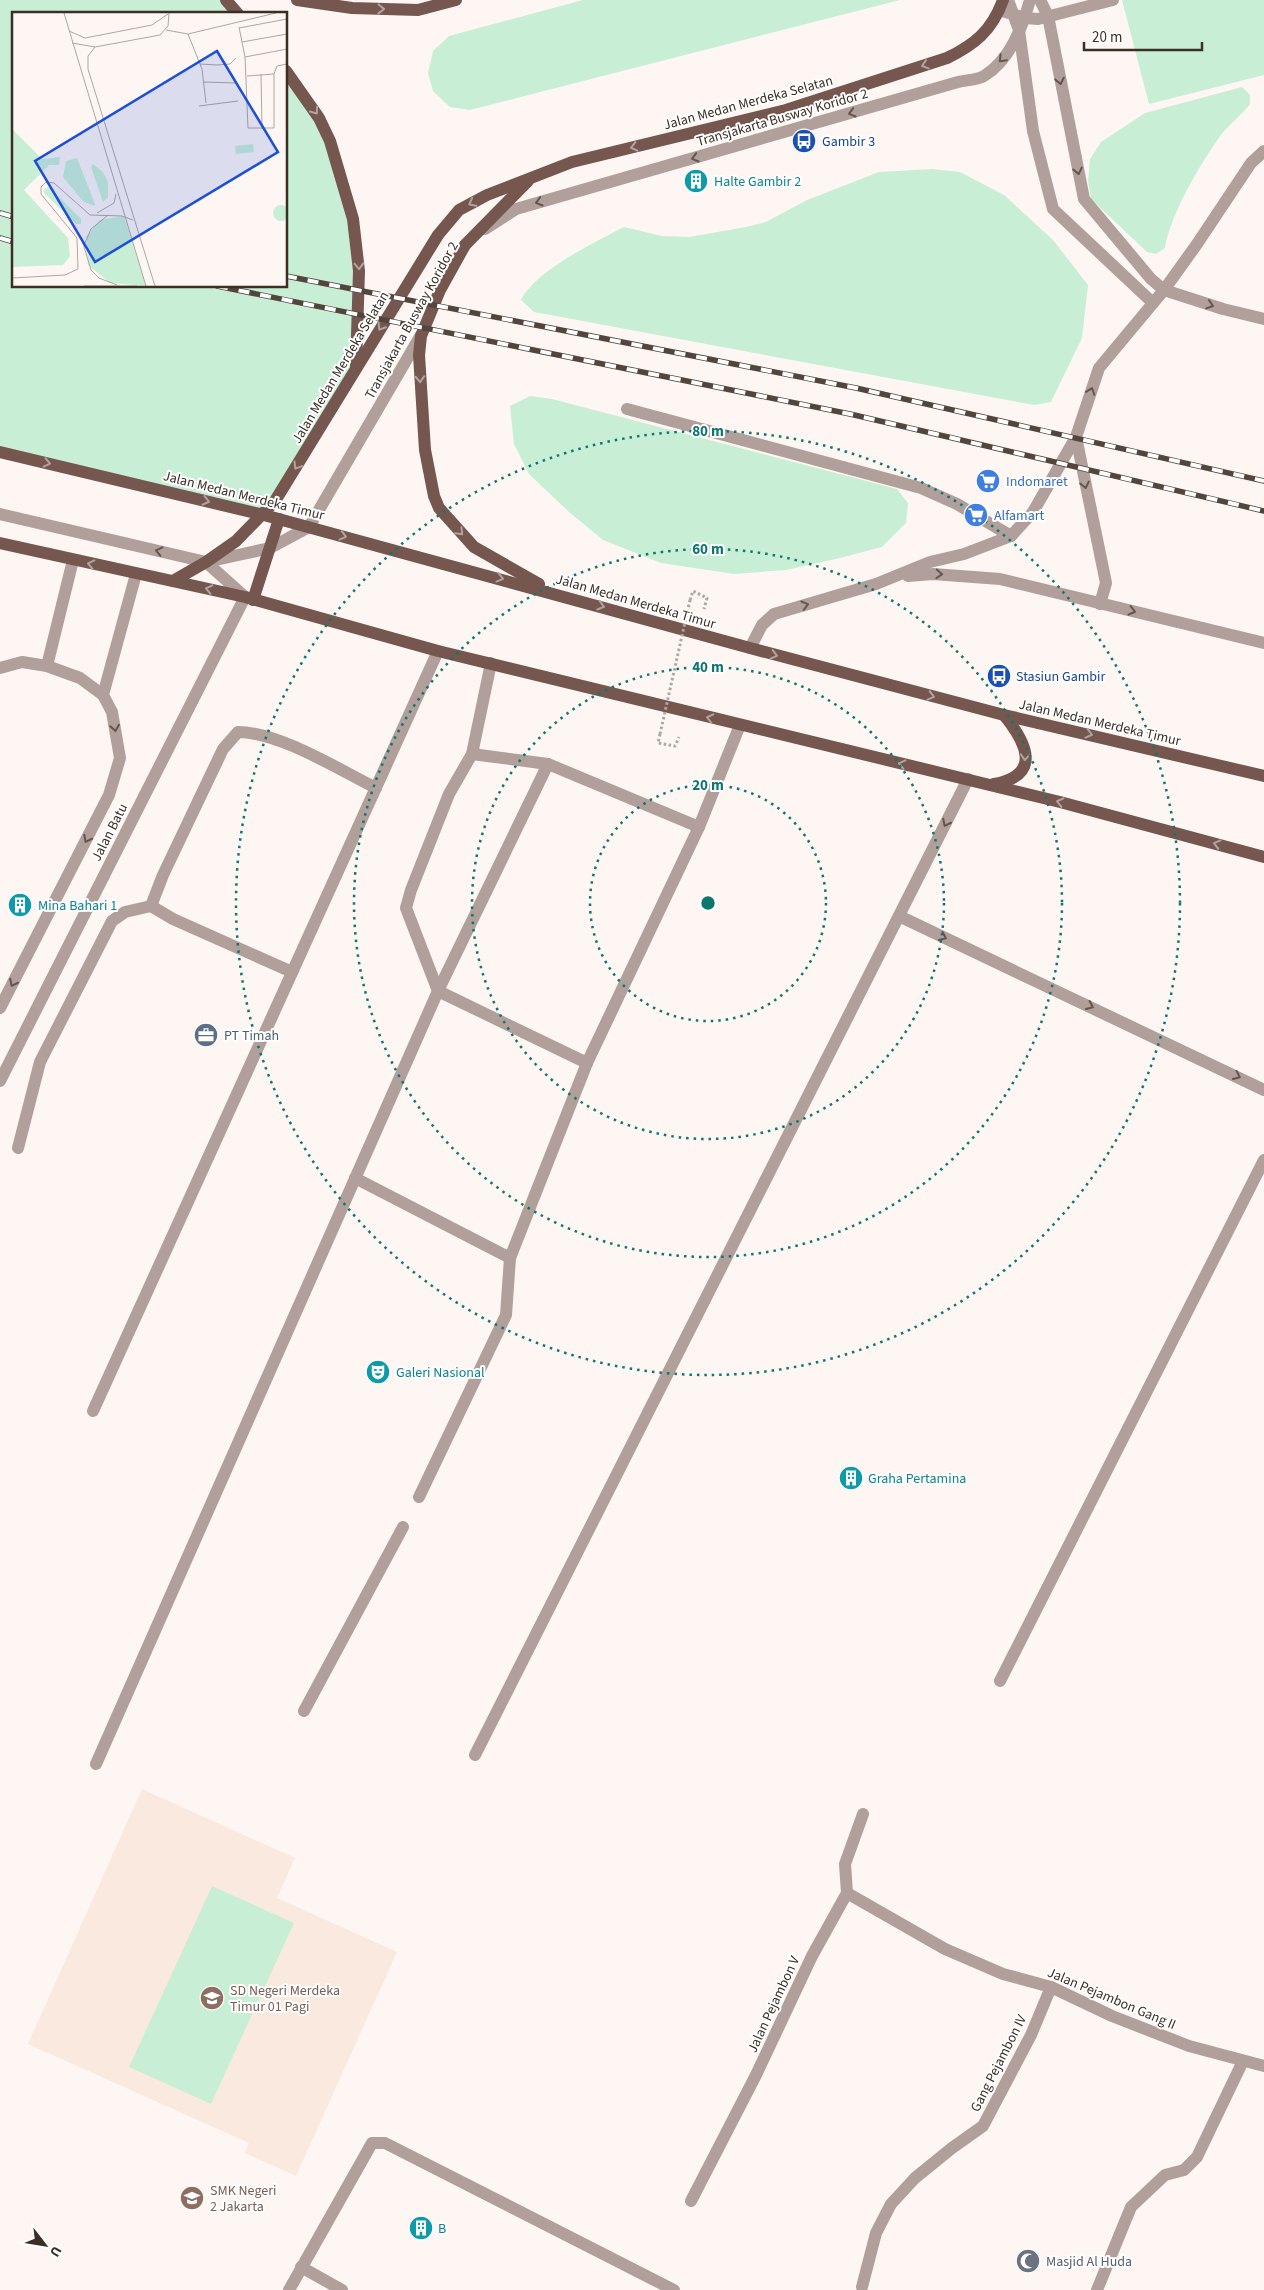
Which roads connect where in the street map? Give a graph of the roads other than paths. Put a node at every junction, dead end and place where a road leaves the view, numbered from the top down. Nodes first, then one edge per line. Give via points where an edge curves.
1 (226, 0) edge
2 (298, 0) edge
3 (456, 0) edge
4 (1008, 0) edge
5 (1030, 0) edge
6 (1040, 0) edge
7 (1113, 0) edge
8 (1001, 5) edge
9 (236, 12) edge
10 (1048, 16) junction
11 (1020, 17) junction
12 (1019, 30) junction
13 (288, 74) edge
14 (1264, 151) edge
15 (533, 176) junction
16 (1164, 290) junction
17 (1153, 303) junction
18 (1264, 319) edge
19 (421, 336) junction
20 (356, 368) junction
21 (627, 409) dead end
22 (1076, 437) junction
23 (0, 452) edge
24 (0, 514) edge
25 (264, 515) junction
26 (279, 519) junction
27 (309, 527) junction
28 (1011, 536) junction
29 (0, 542) edge
30 (270, 548) junction
31 (72, 560) junction
32 (206, 562) junction
33 (136, 574) junction
34 (890, 578) junction
35 (173, 581) junction
36 (554, 593) junction
37 (249, 598) junction
38 (1100, 604) junction
39 (1264, 643) edge
40 (750, 648) junction
41 (438, 651) junction
42 (491, 664) junction
43 (47, 666) junction
44 (0, 668) edge
45 (103, 695) junction
46 (1004, 715) junction
47 (740, 726) junction
48 (472, 754) junction
49 (548, 764) junction
50 (1264, 776) edge
51 (968, 779) junction
52 (989, 785) junction
53 (376, 788) junction
54 (699, 827) junction
55 (1264, 857) edge
56 (151, 906) junction
57 (899, 916) junction
58 (292, 972) junction
59 (438, 991) junction
60 (0, 1008) edge
61 (587, 1064) junction
62 (0, 1081) edge
63 (1264, 1090) edge
64 (18, 1148) dead end
65 (1264, 1160) edge
66 (355, 1178) junction
67 (510, 1258) junction
68 (93, 1411) dead end
69 (419, 1497) dead end
70 (403, 1527) dead end
71 (1000, 1681) dead end
72 (304, 1711) dead end
73 (475, 1755) dead end
74 (96, 1764) dead end
75 (863, 1814) dead end
76 (847, 1893) junction
77 (1052, 1986) junction
78 (1243, 2060) junction
79 (1264, 2066) edge
80 (691, 2201) dead end
81 (301, 2267) junction
82 (862, 2287) dead end
83 (289, 2290) edge
84 (342, 2290) edge
85 (674, 2290) edge
86 (1096, 2290) edge

1 - 9 main road
2 -> 3 main road via 352,8 418,10
4 - 11 street
5 - 11 street, Transjakarta Busway Koridor 2
6 - 10 street
7 - 10 street
8 - 11 street
8 -> 15 main road, Jalan Medan Merdeka Selatan via 988,29 970,47 947,58 786,110 572,162
10 - 11 street
10 -> 16 street via 1084,199 1151,279
11 - 12 street, Transjakarta Busway Koridor 2
12 - 17 street via 1033,131 1053,209
12 -> 19 street, Transjakarta Busway Koridor 2 via 1007,56 984,77 516,209 485,228 462,253
13 -> 20 main road via 319,118 330,141 353,219 359,271
14 - 16 street via 1252,163
15 - 19 main road, Jalan Medan Merdeka Selatan via 465,245 440,290
15 -> 20 main road, Jalan Medan Merdeka Selatan via 459,210 438,234
16 - 17 street
16 -> 18 street
22 -> 17 street via 1099,368
19 - 27 street, Transjakarta Busway Koridor 2
19 -> 36 main road, Jalan Medan Merdeka Selatan via 423,432 439,508 474,547
20 -> 25 main road, Jalan Medan Merdeka Selatan via 292,476
21 - 28 street via 921,488 957,504
22 - 28 street via 1033,512
22 -> 38 street via 1106,583
23 -> 25 main road, Jalan Medan Merdeka Timur
32 -> 24 street
25 - 26 main road, Jalan Medan Merdeka Timur
25 - 32 main road, Jalan Medan Merdeka Selatan via 236,541
26 - 27 main road, Jalan Medan Merdeka Timur
26 - 30 main road
27 - 30 street
27 -> 36 main road, Jalan Medan Merdeka Timur
28 - 34 street
29 - 31 main road
30 - 32 street
30 - 37 main road
33 -> 31 main road
31 - 43 street
32 - 35 main road, Jalan Medan Merdeka Selatan
32 - 37 street
33 - 35 main road
33 - 45 street
34 -> 38 street via 932,574 1000,579
40 -> 34 street via 762,625 774,614
37 -> 35 main road
36 -> 40 main road, Jalan Medan Merdeka Timur
37 - 41 main road
37 - 62 street, Jalan Batu
38 -> 39 street
40 -> 46 main road, Jalan Medan Merdeka Timur
41 - 42 main road
41 - 53 street
47 -> 42 main road
42 - 48 street
43 - 44 street via 22,662
43 - 45 street via 80,678
45 -> 60 street via 112,712 120,758 109,795
46 -> 50 main road, Jalan Medan Merdeka Timur
46 -> 52 main road via 1021,737 1026,759 1019,774
51 -> 47 main road
47 - 54 street
48 - 49 street
48 - 59 street via 449,794 406,908
49 - 54 street
49 - 59 street
51 - 52 main road
51 -> 57 street
55 -> 52 main road
53 - 56 street via 274,738 238,732 223,748
53 - 58 street
54 - 61 street
56 - 58 street
56 - 64 street via 125,912 112,921 40,1062
57 -> 63 street
57 - 73 street
58 - 68 street
59 - 61 street
59 - 66 street
61 - 67 street
65 - 71 street
66 - 67 street
66 - 74 street
67 - 69 street via 506,1314
70 - 72 street
75 - 76 street via 846,1864
76 - 77 street, Jalan Pejambon Gang II via 945,1949 1003,1974
76 - 80 street, Jalan Pejambon V via 812,1956
77 - 78 street, Jalan Pejambon Gang II via 1112,2016 1189,2046
77 - 82 street, Gang Pejambon IV via 1031,2035 983,2126 915,2178 891,2204 876,2234
78 - 79 street, Jalan Pejambon Gang II
78 - 86 street via 1197,2157 1184,2170 1165,2175 1131,2208
81 - 83 street
81 - 84 street
81 - 85 street via 372,2143 385,2142

